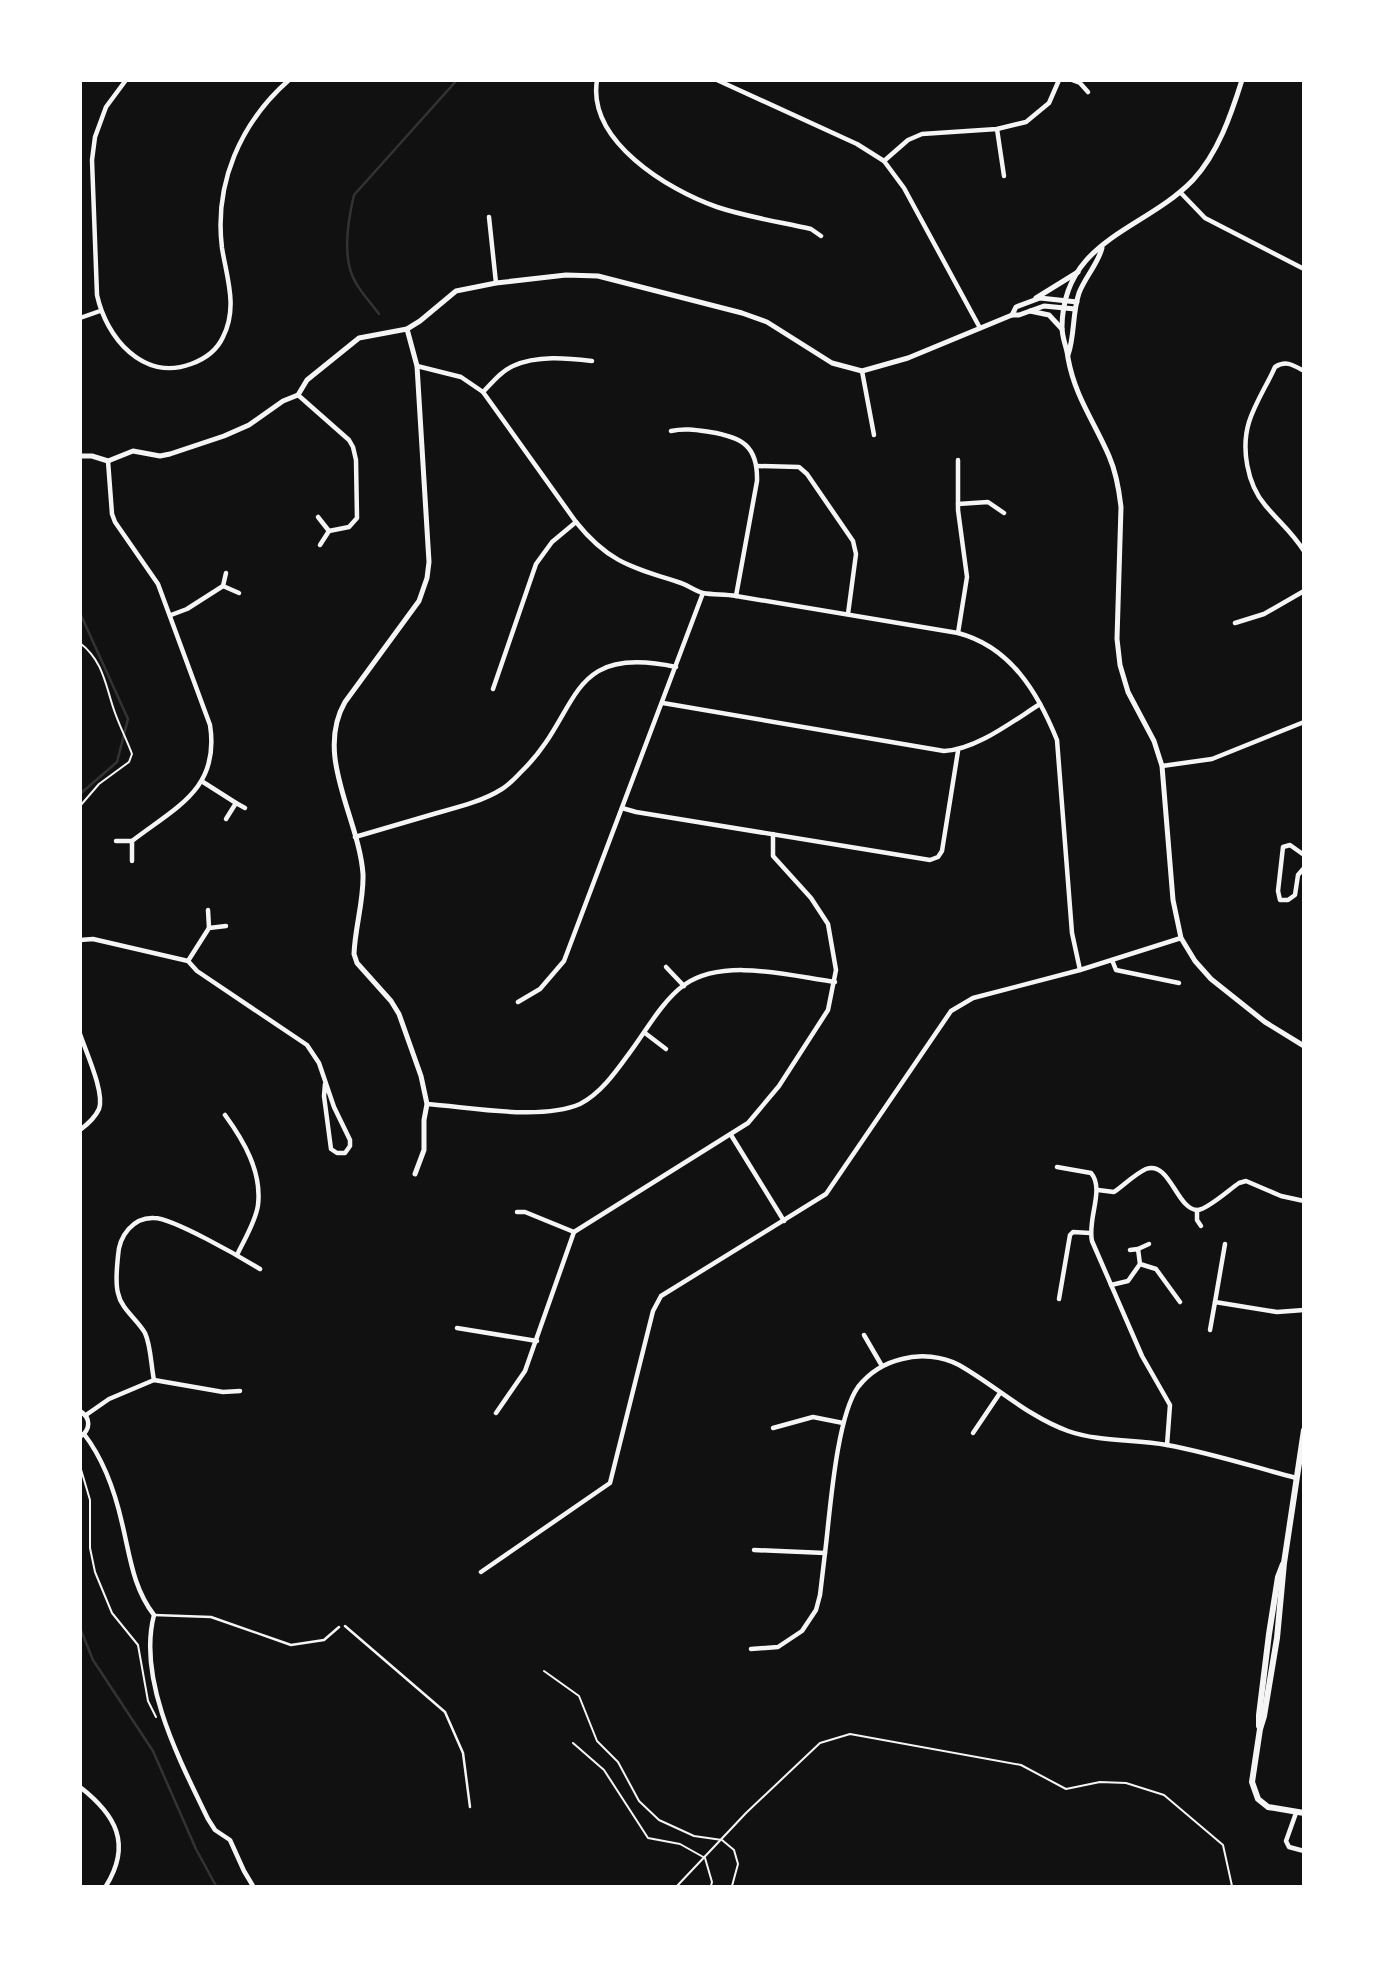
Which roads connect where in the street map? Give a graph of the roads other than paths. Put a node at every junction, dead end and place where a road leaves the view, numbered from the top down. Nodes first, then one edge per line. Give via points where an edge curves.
1 (126, 80) edge
2 (289, 80) edge
3 (597, 80) edge
4 (717, 80) edge
5 (1059, 80) edge
6 (1072, 80) edge
7 (1242, 80) edge
8 (1088, 92) dead end
9 (997, 129) junction
10 (884, 161) junction
11 (1004, 176) dead end
12 (1180, 192) junction
13 (489, 217) dead end
14 (821, 236) dead end
15 (1102, 248) junction
16 (1304, 269) edge
17 (1078, 272) junction
18 (496, 283) junction
19 (1065, 299) junction
20 (1034, 300) junction
21 (1077, 302) junction
22 (1064, 307) junction
23 (1075, 309) junction
24 (100, 311) junction
25 (1029, 311) junction
26 (1012, 314) junction
27 (80, 318) edge
28 (407, 329) junction
29 (981, 329) junction
30 (1062, 329) junction
31 (1068, 355) junction
32 (592, 361) dead end
33 (417, 366) junction
34 (862, 371) junction
35 (1304, 371) edge
36 (483, 392) junction
37 (298, 395) junction
38 (671, 431) dead end
39 (874, 435) dead end
40 (80, 456) edge
41 (958, 460) dead end
42 (108, 461) junction
43 (757, 466) junction
44 (958, 504) junction
45 (1004, 513) dead end
46 (318, 517) dead end
47 (576, 522) junction
48 (329, 531) junction
49 (320, 545) dead end
50 (1304, 551) edge
51 (226, 573) dead end
52 (223, 586) junction
53 (1304, 591) edge
54 (239, 593) dead end
55 (703, 593) junction
56 (736, 596) junction
57 (848, 614) junction
58 (171, 615) junction
59 (1235, 623) dead end
60 (958, 633) junction
61 (676, 667) junction
62 (493, 689) dead end
63 (663, 702) junction
64 (1040, 704) junction
65 (1304, 722) edge
66 (958, 751) junction
67 (1163, 766) junction
68 (203, 782) junction
69 (236, 803) junction
70 (622, 807) junction
71 (245, 808) dead end
72 (226, 819) dead end
73 (773, 835) junction
74 (355, 837) junction
75 (116, 841) dead end
76 (132, 841) junction
77 (1304, 855) edge
78 (132, 862) dead end
79 (1304, 868) edge
80 (208, 910) dead end
81 (226, 926) dead end
82 (209, 928) junction
83 (1181, 938) junction
84 (80, 940) edge
85 (1112, 960) junction
86 (188, 961) junction
87 (666, 967) dead end
88 (1080, 970) junction
89 (835, 982) junction
90 (1180, 984) dead end
91 (684, 986) junction
92 (518, 1002) dead end
93 (645, 1033) junction
94 (80, 1034) edge
95 (1304, 1046) edge
96 (666, 1049) dead end
97 (325, 1084) junction
98 (427, 1104) junction
99 (225, 1115) dead end
100 (80, 1130) edge
101 (731, 1135) junction
102 (1056, 1167) dead end
103 (415, 1174) dead end
104 (1098, 1190) junction
105 (1304, 1201) edge
106 (1197, 1210) junction
107 (517, 1212) dead end
108 (784, 1222) junction
109 (1201, 1226) dead end
110 (574, 1232) junction
111 (1090, 1233) junction
112 (1149, 1244) dead end
113 (1225, 1244) dead end
114 (1130, 1250) dead end
115 (1139, 1250) junction
116 (237, 1255) junction
117 (1140, 1264) junction
118 (260, 1269) dead end
119 (1111, 1285) junction
120 (1059, 1299) dead end
121 (1180, 1302) dead end
122 (1215, 1302) junction
123 (1304, 1310) edge
124 (457, 1328) dead end
125 (1210, 1330) dead end
126 (864, 1335) dead end
127 (537, 1341) junction
128 (882, 1366) junction
129 (154, 1380) junction
130 (240, 1391) dead end
131 (1000, 1393) junction
132 (80, 1411) edge
133 (496, 1413) dead end
134 (86, 1415) junction
135 (843, 1423) junction
136 (773, 1428) dead end
137 (1304, 1430) edge
138 (973, 1433) dead end
139 (82, 1435) edge
140 (1167, 1445) junction
141 (1296, 1478) junction
142 (754, 1550) dead end
143 (825, 1553) junction
144 (481, 1572) dead end
145 (154, 1615) junction
146 (345, 1626) dead end
147 (339, 1627) dead end
148 (751, 1648) dead end
149 (80, 1787) edge
150 (470, 1807) dead end
151 (1300, 1813) edge
152 (1304, 1851) edge
153 (106, 1886) edge
154 (253, 1886) edge

1 - 24 street via 106,107 92,160
2 - 24 street via 249,126 228,173 221,232 232,308 217,348 184,367 145,363 117,340
3 - 14 street via 599,114 610,135 669,184 719,208 811,229
4 - 10 street via 857,144
5 - 9 street via 1040,112 1026,122
6 - 8 street
7 - 12 street via 1217,146
9 - 10 street via 922,134
9 - 11 street
10 - 29 street via 904,188
12 - 15 street
12 - 16 street via 1205,218
13 - 18 street
15 - 17 street via 1093,252
15 - 21 street
17 - 19 street
17 - 20 street
18 - 28 street via 456,291
18 - 34 street via 598,276 756,317 832,363
19 - 20 street
19 - 21 street
19 - 22 street
20 - 26 street via 1016,307
21 - 23 street
22 - 23 street
22 - 25 street
22 - 30 street
23 - 31 street
24 - 27 street
25 - 26 street
25 - 30 street via 1049,314
26 - 29 street
28 - 33 street
28 - 37 street via 359,338 307,380
29 - 34 street
30 - 31 street
31 - 67 street via 1076,390 1108,453 1119,487 1120,665
32 - 36 street via 564,357 511,366
33 - 36 street via 461,377
33 - 74 street via 427,578 419,601 338,715 335,760
34 - 39 street
35 - 50 street via 1288,363 1275,368 1249,422 1245,444 1256,492
36 - 47 street
37 - 42 street via 224,436 170,454 132,451
37 - 48 street via 348,440 356,460 357,519 349,527
38 - 43 street via 687,428 737,438 747,445
40 - 42 street
41 - 44 street
42 - 58 street via 115,522 149,568
43 - 56 street
43 - 57 street via 799,467 853,541 856,554
44 - 45 street via 988,502
44 - 60 street via 967,577
46 - 48 street
47 - 55 street via 609,556
47 - 62 street via 552,542 536,564
48 - 49 street
51 - 52 street
52 - 54 street
52 - 58 street
53 - 59 street via 1264,614
55 - 56 street
55 - 61 street
56 - 57 street
57 - 60 street
58 - 68 street via 210,725 212,741
60 - 64 street via 1003,654
61 - 63 street
61 - 74 street via 626,661 600,670 575,694 535,758 504,789
63 - 66 street
63 - 70 street
64 - 66 street
64 - 88 street via 1058,740 1072,933
65 - 67 street via 1212,759
66 - 73 street via 938,857 919,859
67 - 83 street via 1173,900
68 - 69 street
68 - 76 street via 187,802
69 - 71 street
69 - 72 street
70 - 73 street
70 - 92 street via 564,961 541,989
73 - 89 street via 773,856 828,924
74 - 98 street via 363,881 356,963 399,1014
75 - 76 street
76 - 78 street
77 - 79 street via 1290,845 1283,847 1280,900 1296,895 1298,875
80 - 82 street
81 - 82 street
82 - 86 street
83 - 85 street
83 - 95 street via 1211,979
84 - 86 street
85 - 88 street
85 - 90 street via 1116,970
86 - 97 street via 307,1045
87 - 91 street
88 - 108 street via 973,998 951,1011 826,1195
89 - 91 street via 743,970 718,971
89 - 101 street via 828,1010 779,1086 757,1115
91 - 93 street
93 - 96 street
93 - 98 street via 607,1083 580,1104 537,1113
94 - 100 street via 100,1094 100,1107
97 - 97 street via 350,1140 345,1153 331,1149
98 - 103 street via 424,1150
99 - 116 street via 258,1178 258,1207
101 - 108 street
101 - 110 street
102 - 104 street via 1091,1173
104 - 106 street via 1114,1192 1152,1168 1161,1171 1189,1208
104 - 111 street
105 - 106 street via 1245,1181
106 - 109 street
107 - 110 street
108 - 144 street via 661,1296 653,1311 610,1483
110 - 127 street
111 - 119 street
111 - 120 street via 1070,1235
112 - 115 street
113 - 122 street
114 - 115 street
115 - 117 street
116 - 118 street
116 - 129 street via 163,1219 146,1219 126,1231 118,1252 117,1290 144,1331
117 - 119 street via 1128,1281
117 - 121 street via 1156,1269
119 - 140 street via 1142,1356 1170,1405
122 - 123 street
122 - 125 street
124 - 127 street
126 - 128 street
127 - 133 street via 525,1371
128 - 131 street via 907,1357 935,1357 959,1366
128 - 135 street via 858,1387
129 - 130 street
129 - 134 street via 109,1399
131 - 138 street
131 - 140 street via 1067,1431
132 - 134 street
134 - 139 street via 88,1427
135 - 136 street via 813,1417
135 - 143 street
137 - 141 main road
139 - 145 street via 94,1448 108,1478 135,1580
140 - 141 street
141 - 151 main road via 1277,1638 1252,1782 1258,1798 1268,1807
142 - 143 street
143 - 148 street via 816,1610 802,1631 779,1647
145 - 147 lane via 211,1617 291,1645 324,1640
145 - 154 street via 150,1654 173,1748 208,1819 230,1840
146 - 150 lane via 445,1712 463,1753
149 - 153 street via 101,1803 118,1834 115,1872
151 - 152 street via 1286,1841 1289,1847

